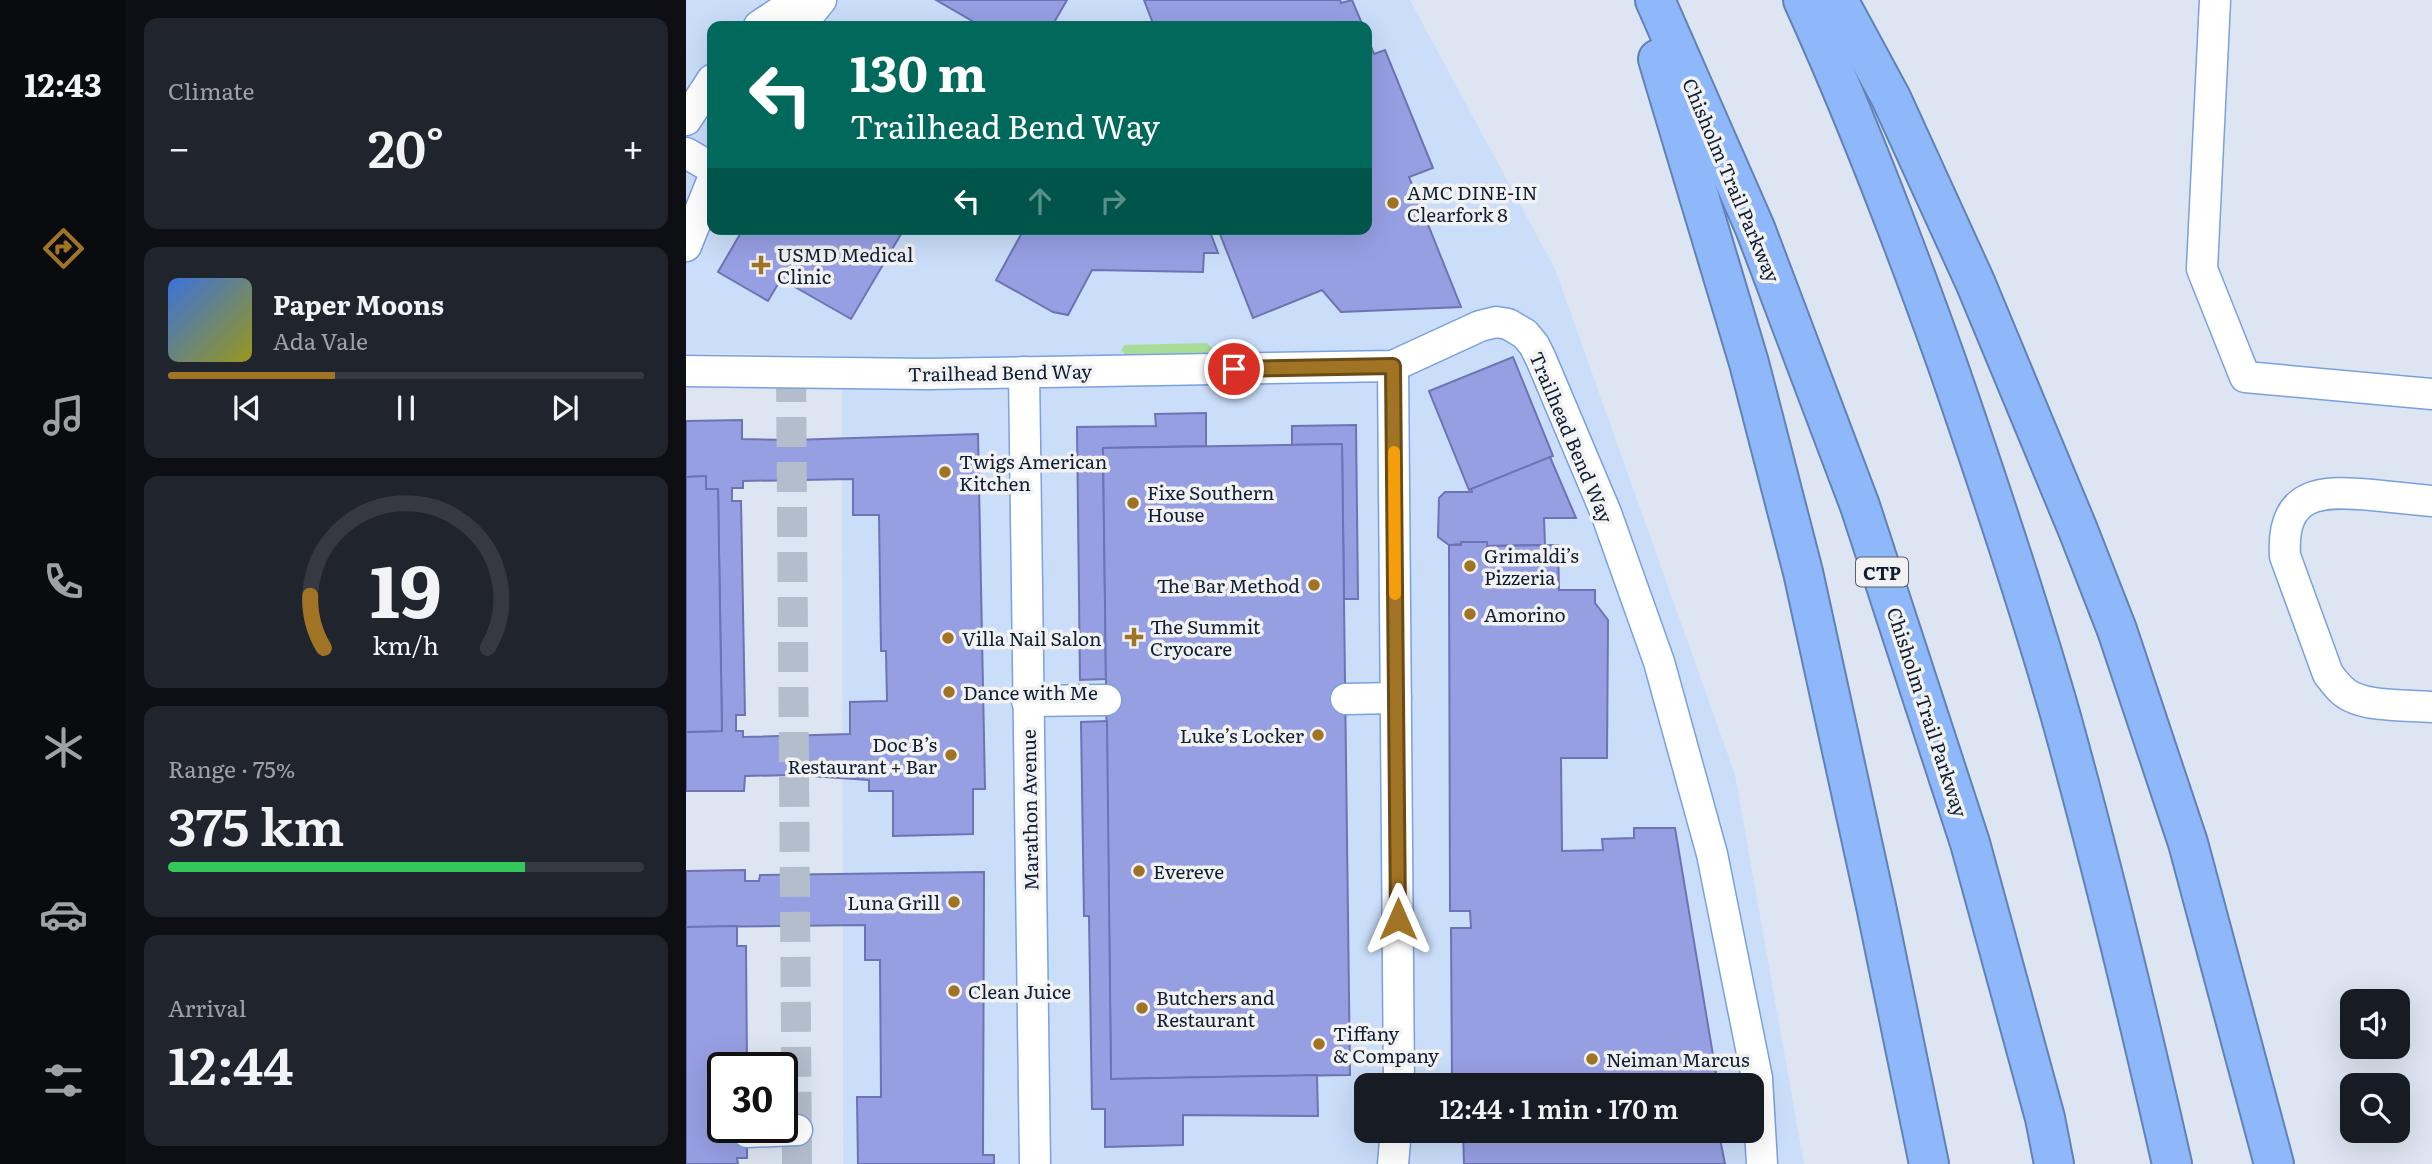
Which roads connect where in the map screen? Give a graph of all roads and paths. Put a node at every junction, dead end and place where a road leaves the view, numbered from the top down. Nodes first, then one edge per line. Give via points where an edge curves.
1 (798, 0) edge
2 (821, 0) edge
3 (1640, 0) edge
4 (1655, 0) edge
5 (1803, 0) edge
6 (1838, 0) edge
7 (2215, 0) edge
8 (766, 21) edge
9 (804, 21) edge
10 (707, 88) edge
11 (686, 120) edge
12 (686, 153) edge
13 (707, 165) edge
14 (707, 194) edge
15 (686, 246) edge
16 (1393, 366) junction
17 (686, 370) edge
18 (1024, 372) junction
19 (2432, 394) edge
20 (2432, 501) edge
21 (1396, 698) junction
22 (1346, 699) dead end
23 (1106, 700) dead end
24 (1027, 701) junction
25 (2432, 707) edge
26 (1399, 1073) edge
27 (1395, 1143) edge
28 (1035, 1164) edge
29 (1393, 1164) edge
30 (1762, 1164) edge
31 (1928, 1164) edge
32 (2054, 1164) edge
33 (2172, 1164) edge
34 (2274, 1164) edge

1 - 8 street
2 - 9 street
3 - 31 highway via 1779,474
4 - 32 highway, Chisholm Trail Parkway / CTP via 1755,228 1882,570 1970,843
5 - 33 highway via 1894,219 2013,559 2097,851
6 - 34 highway via 1891,98 1975,282 2117,630 2188,844
7 - 19 street via 2202,269 2245,377
10 - 11 street
12 - 13 street
14 - 15 street
16 - 18 street, Trailhead Bend Way
16 - 21 street
16 - 30 street, Trailhead Bend Way via 1496,322 1516,328 1534,345 1606,513 1659,662 1715,867 1758,1078
17 - 18 street, Trailhead Bend Way
18 - 24 street, Marathon Avenue
20 - 25 street via 2337,491 2314,495 2288,520 2284,537 2285,556 2328,674 2338,688 2367,702
21 - 22 street
21 - 26 street
23 - 24 street
24 - 28 street, Marathon Avenue
27 - 29 street

